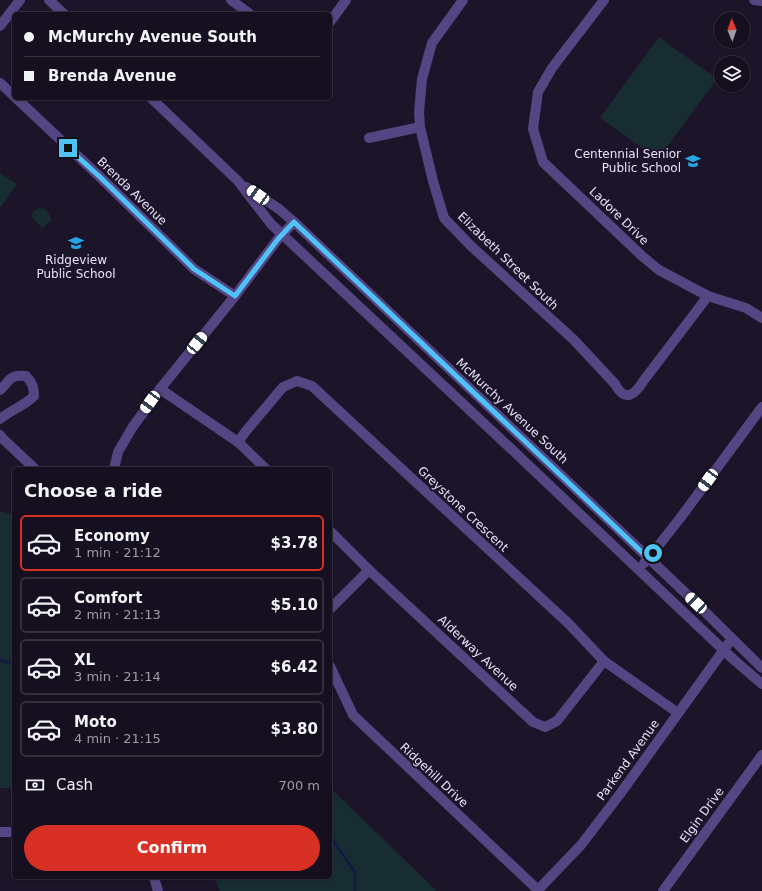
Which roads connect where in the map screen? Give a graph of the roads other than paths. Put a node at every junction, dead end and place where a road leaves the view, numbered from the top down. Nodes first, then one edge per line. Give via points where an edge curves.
1 (20, 0) edge
2 (49, 0) edge
3 (231, 0) edge
4 (346, 0) edge
5 (463, 0) edge
6 (604, 0) edge
7 (754, 0) edge
8 (762, 1) edge
9 (62, 12) edge
10 (247, 12) edge
11 (332, 19) edge
12 (0, 26) edge
13 (0, 83) edge
14 (12, 94) edge
15 (18, 100) edge
16 (153, 100) edge
17 (420, 127) junction
18 (369, 138) dead end
19 (238, 181) junction
20 (294, 222) junction
21 (282, 234) junction
22 (235, 296) junction
23 (708, 296) junction
24 (762, 318) edge
25 (160, 389) junction
26 (0, 390) edge
27 (762, 407) edge
28 (0, 419) edge
29 (0, 434) edge
30 (238, 442) junction
31 (33, 467) edge
32 (114, 467) edge
33 (264, 467) edge
34 (332, 533) edge
35 (648, 558) junction
36 (638, 569) junction
37 (369, 570) junction
38 (332, 607) edge
39 (732, 638) junction
40 (724, 650) junction
41 (604, 661) junction
42 (762, 668) edge
43 (332, 670) edge
44 (762, 684) edge
45 (678, 713) junction
46 (762, 755) edge
47 (0, 832) edge
48 (12, 832) edge
49 (155, 879) edge
50 (537, 890) edge
51 (158, 891) edge
52 (663, 891) edge

1 - 12 street
2 - 9 street
3 - 10 street
4 - 11 street
5 - 17 street, Elizabeth Street South via 432,43 422,79
6 - 23 street, Ladore Drive via 552,68 538,92 532,129 543,162 659,270
7 - 8 street
13 - 14 street, Brenda Avenue
15 - 22 street, Brenda Avenue via 194,269
16 - 19 street, McMurchy Avenue South
17 - 18 street
17 - 23 street, Elizabeth Street South via 444,218 574,340 615,384 619,392 634,394
19 - 20 street, McMurchy Avenue South
19 - 21 street, McMurchy Avenue South
20 - 21 street
20 - 35 street, McMurchy Avenue South
21 - 22 street
21 - 36 street, McMurchy Avenue South
22 - 25 street
23 - 24 street, Ladore Drive via 746,308
25 - 30 street
25 - 32 street via 121,446
26 - 28 street via 11,377 18,375 26,376 34,389 34,396 29,401
27 - 35 street
29 - 31 street
30 - 33 street
30 - 41 street, Greystone Crescent via 283,387 297,381 312,386 568,623
34 - 37 street, Alderway Avenue
35 - 36 street
35 - 39 street, McMurchy Avenue South
36 - 40 street, McMurchy Avenue South
37 - 38 street
37 - 41 street, Alderway Avenue via 533,722 545,727 557,721
39 - 40 street, Parkend Avenue
39 - 42 street, McMurchy Avenue South
40 - 44 street, McMurchy Avenue South
40 - 45 street, Parkend Avenue
41 - 45 street, Greystone Crescent
43 - 50 street, Ridgehill Drive via 352,715
45 - 50 street, Parkend Avenue via 581,846
46 - 52 street, Elgin Drive
47 - 48 street
49 - 51 street

